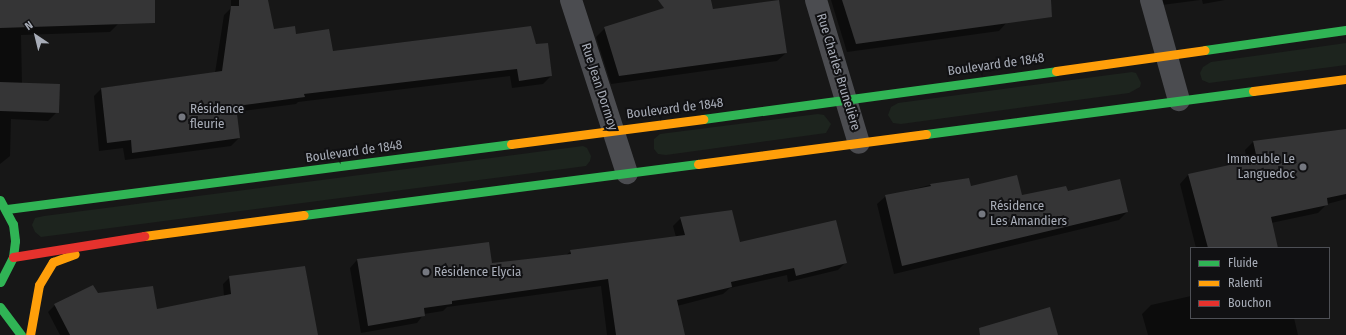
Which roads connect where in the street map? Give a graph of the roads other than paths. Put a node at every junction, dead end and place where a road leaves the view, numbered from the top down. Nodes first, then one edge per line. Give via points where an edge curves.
1 (571, 0) edge
2 (816, 0) edge
3 (1150, 0) edge
4 (1346, 30) edge
5 (1165, 54) junction
6 (1346, 79) edge
7 (847, 100) junction
8 (1179, 100) junction
9 (614, 130) junction
10 (859, 143) junction
11 (627, 173) junction
12 (0, 200) edge
13 (7, 209) junction
14 (114, 240) junction
15 (13, 257) junction
16 (0, 282) edge
17 (0, 308) edge
18 (21, 335) edge
19 (30, 335) edge

1 - 9 street, Rue Jean Dormoy
2 - 7 street, Rue Charles Brunelière
3 - 5 street
4 - 5 street, Boulevard de 1848
5 - 7 street, Boulevard de 1848
5 - 8 street
6 - 8 street
7 - 9 street, Boulevard de 1848
7 - 10 street, Rue Charles Brunelière
8 - 10 street
9 - 11 street, Rue Jean Dormoy
9 - 13 street, Boulevard de 1848
10 - 11 street
11 - 14 street
12 - 13 street
13 - 15 street via 15,241
14 - 15 street
14 - 19 street via 53,262 39,285
15 - 16 street
17 - 18 street

